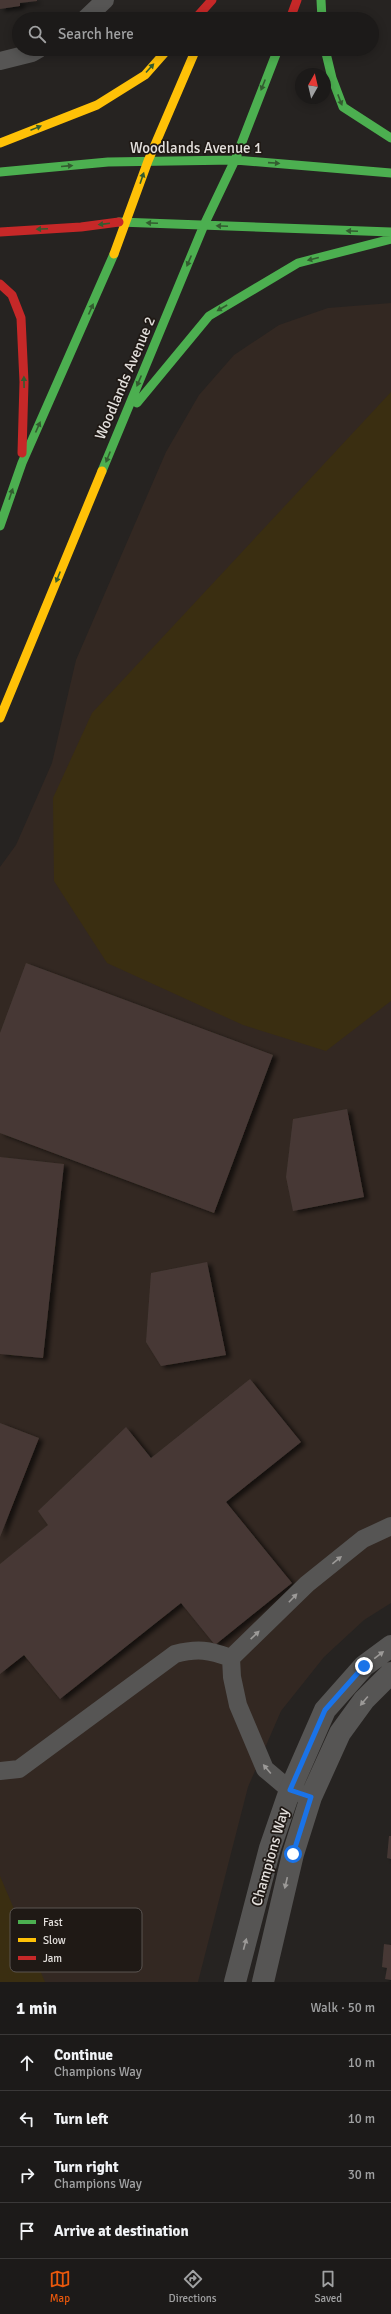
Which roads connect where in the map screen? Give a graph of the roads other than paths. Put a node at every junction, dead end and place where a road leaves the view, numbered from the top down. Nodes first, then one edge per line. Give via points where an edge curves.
1 (105, 0) edge
2 (212, 0) edge
3 (217, 0) edge
4 (297, 0) edge
5 (321, 0) edge
6 (92, 12) edge
7 (201, 12) edge
8 (212, 12) edge
9 (293, 12) edge
10 (322, 12) edge
11 (20, 56) edge
12 (162, 56) edge
13 (193, 56) edge
14 (275, 56) edge
15 (327, 56) edge
16 (0, 61) edge
17 (391, 138) edge
18 (0, 143) edge
19 (235, 160) junction
20 (148, 162) junction
21 (0, 172) edge
22 (391, 173) edge
23 (127, 221) junction
24 (204, 225) junction
25 (0, 232) edge
26 (391, 232) edge
27 (391, 239) edge
28 (0, 284) edge
29 (123, 421) junction
30 (22, 463) junction
31 (0, 526) edge
32 (0, 718) edge
33 (391, 1526) edge
34 (391, 1646) edge
35 (231, 1658) junction
36 (391, 1673) edge
37 (0, 1771) edge
38 (290, 1790) junction
39 (311, 1797) junction
40 (235, 1982) edge
41 (263, 1982) edge

1 - 6 lane
2 - 7 main road
3 - 8 main road
4 - 9 main road
5 - 10 main road
11 - 16 lane
18 -> 12 main road via 96,105 145,75
13 - 20 main road
14 -> 19 main road, Woodlands Avenue 2
15 -> 17 main road via 343,107
19 - 20 main road, Woodlands Avenue 1
19 -> 22 main road, Woodlands Avenue 1
19 - 24 main road, Woodlands Avenue 2
21 -> 20 main road, Woodlands Avenue 1 via 108,162
23 -> 20 main road
24 -> 23 main road
23 -> 25 main road via 81,227
30 -> 23 main road via 110,266
26 -> 24 main road
24 -> 29 main road, Woodlands Avenue 2
27 -> 29 main road via 298,263 209,316
30 -> 28 main road via 24,382 21,318 12,295
29 -> 32 main road, Woodlands Avenue 2
31 -> 30 main road
35 -> 33 lane via 307,1584 363,1539
38 -> 34 street, Champions Way via 325,1710 364,1666
35 - 37 lane via 194,1649 175,1654 19,1769
38 -> 35 lane via 265,1769 238,1705
36 -> 39 street, Champions Way via 364,1700 340,1733
38 - 39 lane
40 -> 38 street, Champions Way via 270,1848
39 -> 41 street, Champions Way via 293,1854

